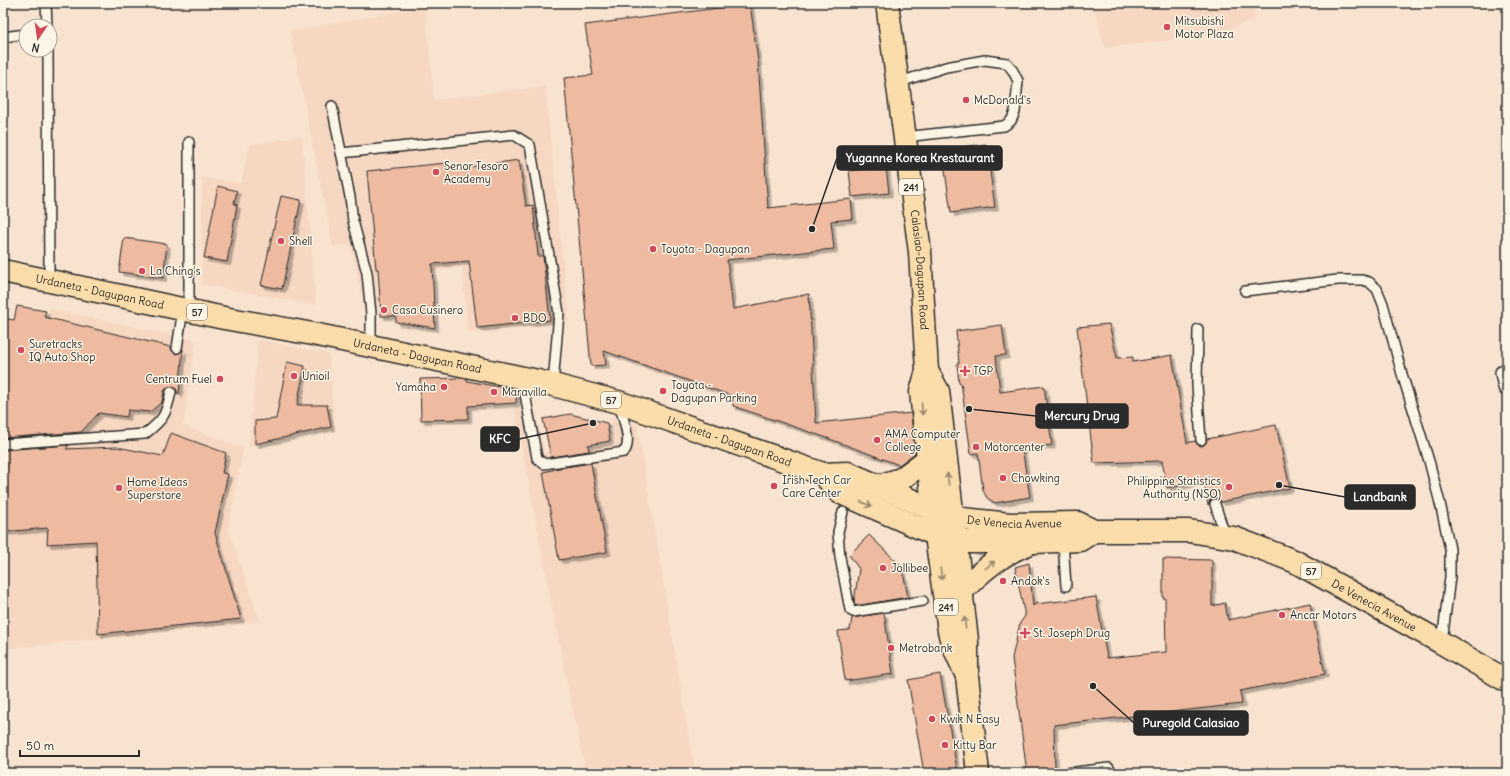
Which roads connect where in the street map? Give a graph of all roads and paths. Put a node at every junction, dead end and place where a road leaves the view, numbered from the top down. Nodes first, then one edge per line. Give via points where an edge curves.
1 (46, 3) edge
2 (887, 3) edge
3 (47, 18) edge
4 (18, 35) edge
5 (3, 37) edge
6 (48, 58) edge
7 (897, 83) junction
8 (332, 106) dead end
9 (904, 137) junction
10 (189, 142) dead end
11 (341, 153) junction
12 (3, 271) edge
13 (49, 280) junction
14 (1245, 291) dead end
15 (186, 310) junction
16 (1198, 329) dead end
17 (371, 346) junction
18 (177, 348) dead end
19 (927, 371) junction
20 (522, 378) junction
21 (553, 385) junction
22 (171, 392) dead end
23 (618, 402) junction
24 (1201, 440) dead end
25 (3, 444) edge
26 (928, 459) junction
27 (823, 474) junction
28 (879, 486) junction
29 (1215, 504) dead end
30 (843, 512) dead end
31 (943, 514) junction
32 (1094, 531) junction
33 (936, 535) junction
34 (1226, 536) junction
35 (1063, 540) junction
36 (957, 542) junction
37 (1034, 542) junction
38 (1066, 586) dead end
39 (961, 592) junction
40 (922, 601) dead end
41 (1442, 643) junction
42 (967, 676) junction
43 (1507, 681) edge
44 (1109, 768) dead end
45 (978, 773) edge
46 (1068, 773) edge

1 - 3 lane
2 - 7 main road, Calasiao-Dagupan Road / 241
4 - 5 lane
6 - 13 lane
7 - 9 main road, Calasiao-Dagupan Road / 241
7 - 9 lane via 946,67 985,60 1007,64 1014,71 1018,81 1015,112 1011,121 1004,126
8 - 11 lane
9 - 19 main road, Calasiao-Dagupan Road / 241 via 920,252
10 - 15 lane
11 - 17 lane via 353,221 366,273 371,314
11 - 21 lane via 514,136 530,144 559,313
12 - 13 main road, Urdaneta - Dagupan Road / 57
13 - 15 main road, Urdaneta - Dagupan Road / 57
14 - 41 lane via 1338,280 1362,280 1377,289 1429,461 1450,549 1450,577
15 - 17 main road, Urdaneta - Dagupan Road / 57
15 - 18 lane
16 - 24 lane via 1197,385
17 - 20 main road, Urdaneta - Dagupan Road / 57
19 -> 26 main road, Calasiao-Dagupan Road / 241 via 921,392
31 -> 19 main road, Calasiao-Dagupan Road / 241 via 938,391
20 - 21 main road, Urdaneta - Dagupan Road / 57
20 - 23 lane via 537,458 544,464 624,452 628,448 628,440
21 - 23 main road, Urdaneta - Dagupan Road / 57
22 - 25 lane via 167,411 161,422 145,434
23 - 27 main road, Urdaneta - Dagupan Road / 57
26 - 28 main road via 901,479
26 - 31 main road, Calasiao-Dagupan Road / 241
27 - 28 main road, Urdaneta - Dagupan Road / 57 via 848,473
27 -> 33 main road, Urdaneta - Dagupan Road / 57 via 839,492
28 - 31 main road, Urdaneta - Dagupan Road / 57
29 - 34 lane
30 - 40 lane via 838,532 850,610 853,612
31 - 32 main road, De Venecia Avenue / 57 via 1010,524 1078,523
31 - 33 main road, 241
31 - 36 main road, Calasiao-Dagupan Road / 241
32 - 34 main road, De Venecia Avenue / 57 via 1189,531
32 - 35 main road, De Venecia Avenue / 57 via 1080,540
33 - 36 main road, De Venecia Avenue / 57
33 -> 42 main road, 241 via 949,631
34 - 41 main road, De Venecia Avenue / 57 via 1294,562
35 - 37 main road, De Venecia Avenue / 57
35 - 38 lane
36 - 37 main road, De Venecia Avenue / 57
36 - 39 main road, 241
39 -> 37 main road via 995,561 1012,550
42 -> 39 main road, 241 via 967,640
41 - 43 main road, De Venecia Avenue / 57
42 - 45 main road, 241
44 - 46 lane

